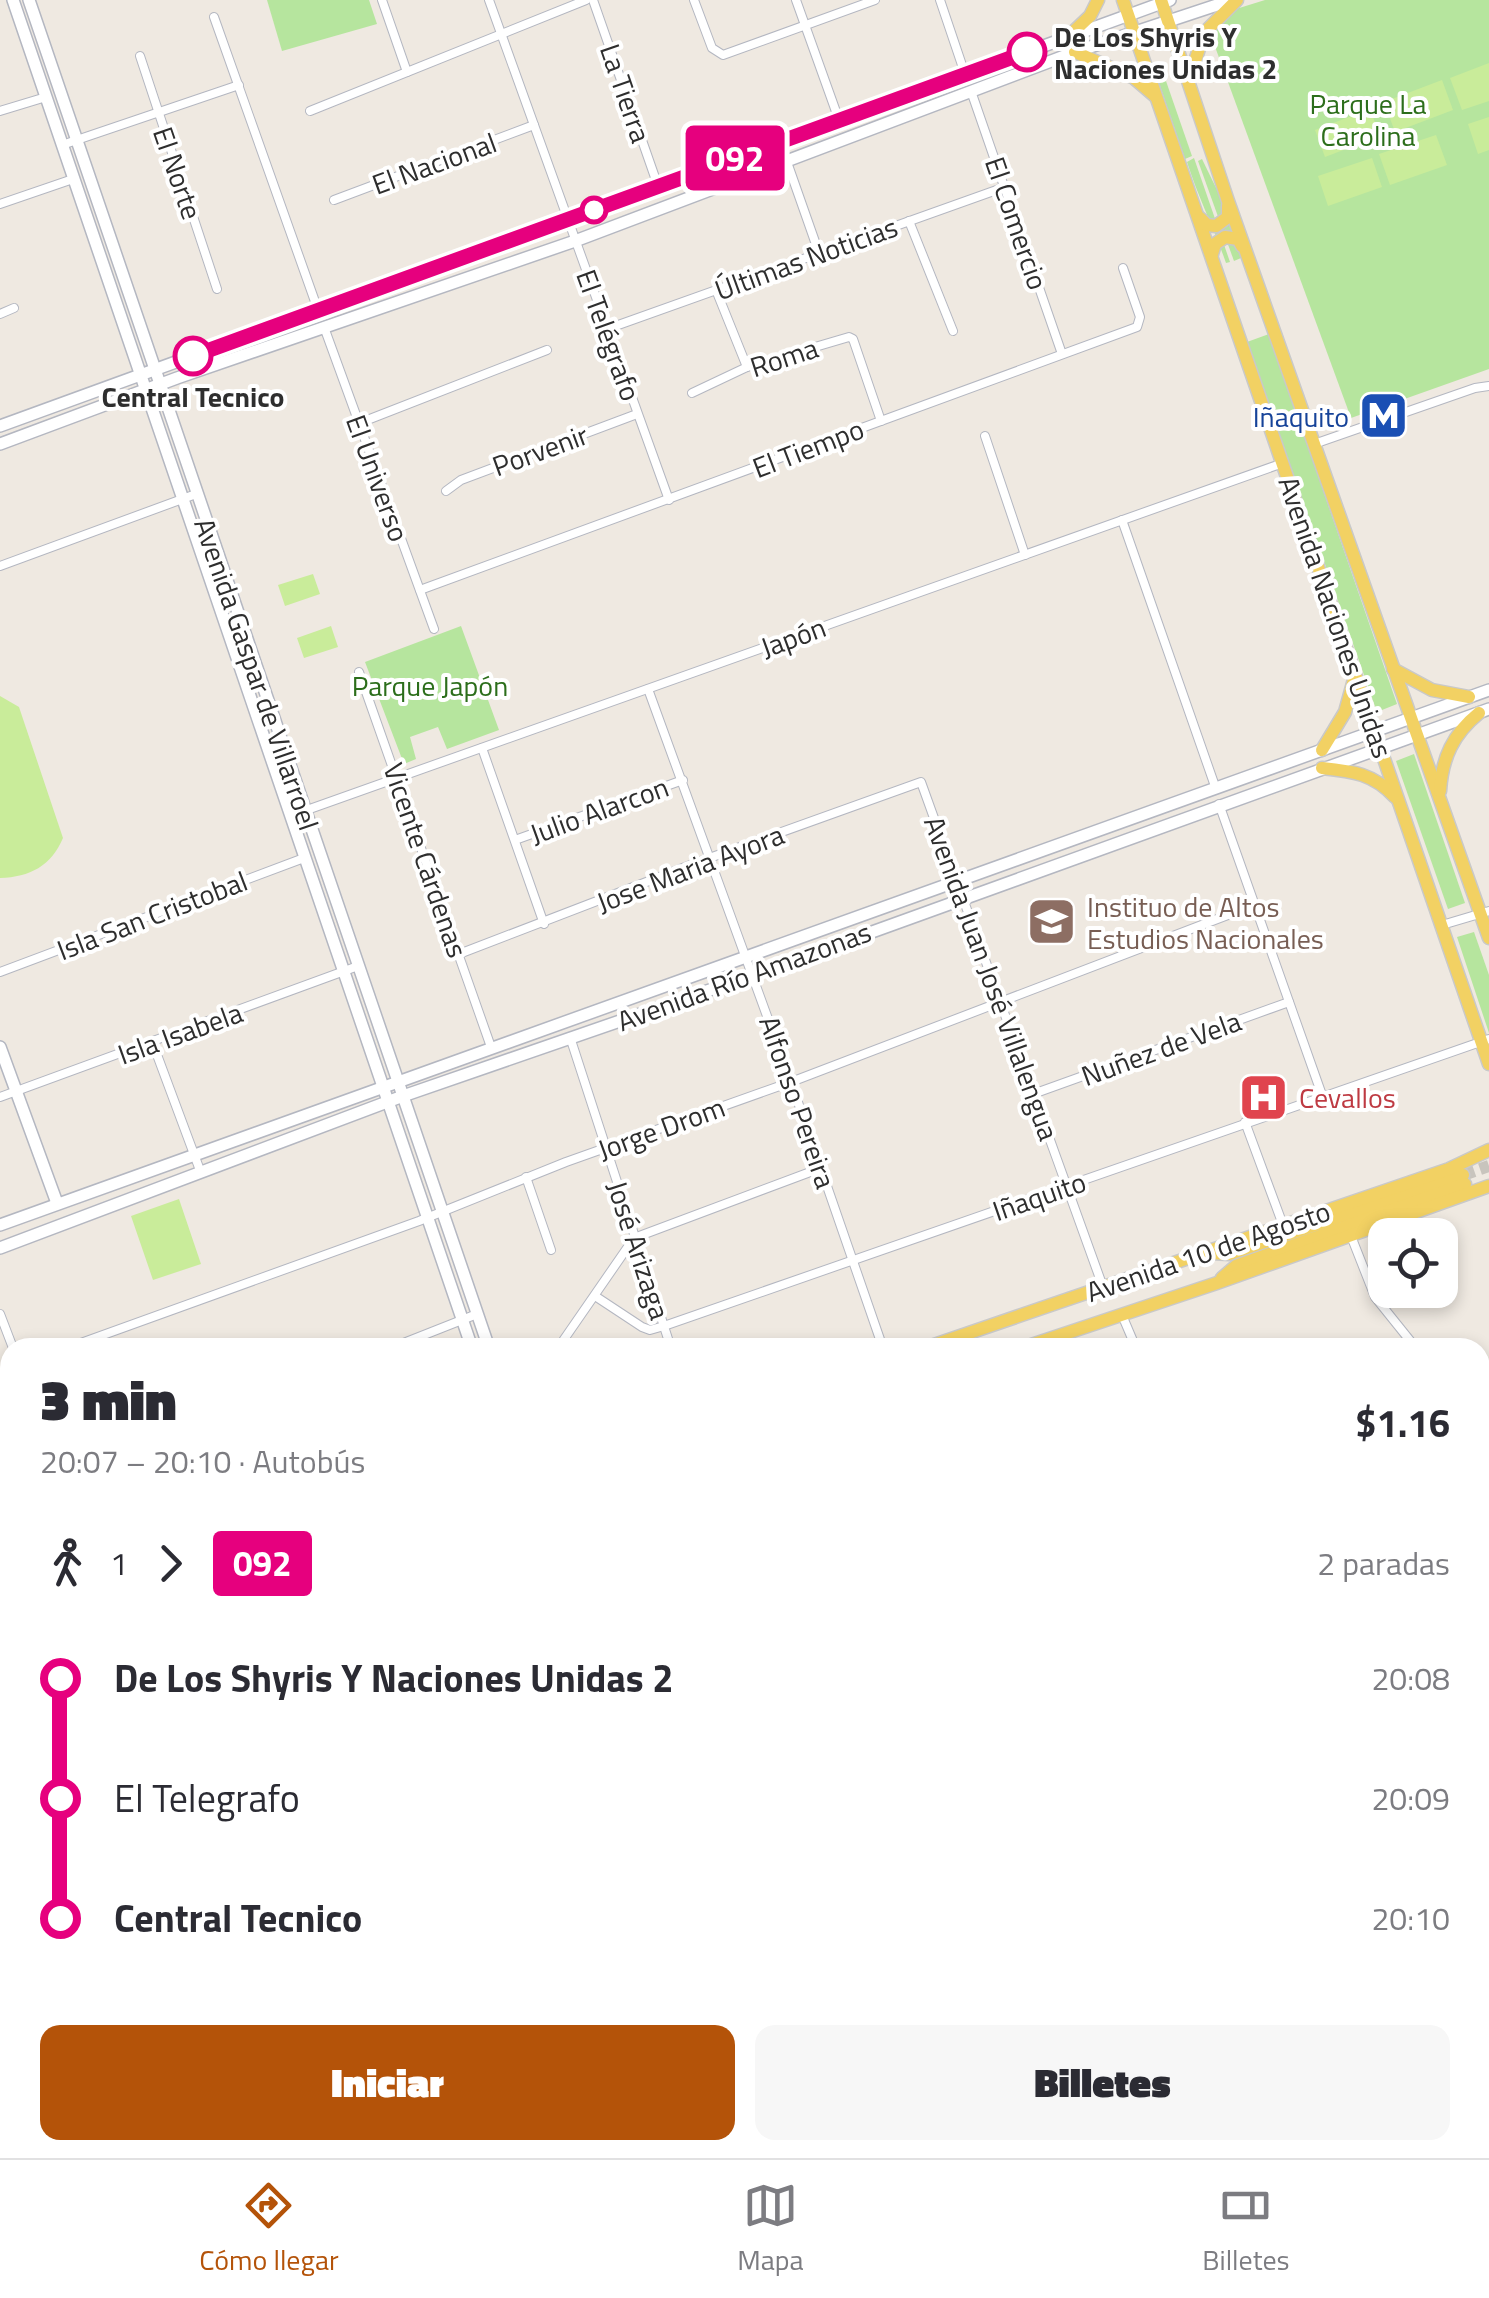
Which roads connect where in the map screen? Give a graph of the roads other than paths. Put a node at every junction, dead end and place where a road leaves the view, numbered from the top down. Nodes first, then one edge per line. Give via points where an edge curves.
1 (13, 0) edge
2 (29, 0) edge
3 (382, 0) edge
4 (489, 0) edge
5 (590, 0) edge
6 (694, 0) edge
7 (796, 0) edge
8 (875, 0) edge
9 (940, 0) edge
10 (1098, 0) edge
11 (1123, 0) edge
12 (1235, 0) edge
13 (1164, 1) edge
14 (1128, 15) junction
15 (214, 17) dead end
16 (1168, 23) junction
17 (804, 25) junction
18 (501, 33) junction
19 (1135, 34) junction
20 (1068, 37) junction
21 (1075, 52) junction
22 (140, 56) dead end
23 (407, 72) junction
24 (966, 74) junction
25 (1188, 82) junction
26 (239, 85) junction
27 (971, 92) junction
28 (46, 97) junction
29 (1158, 98) junction
30 (0, 111) edge
31 (310, 112) dead end
32 (158, 114) junction
33 (838, 120) junction
34 (534, 125) junction
35 (76, 140) junction
36 (62, 145) junction
37 (787, 162) junction
38 (73, 179) junction
39 (658, 186) junction
40 (1004, 187) junction
41 (334, 200) dead end
42 (1228, 201) junction
43 (0, 204) edge
44 (1195, 207) junction
45 (568, 219) junction
46 (909, 221) junction
47 (575, 240) junction
48 (819, 253) junction
49 (1212, 256) junction
50 (1250, 262) junction
51 (1123, 268) dead end
52 (218, 289) dead end
53 (716, 290) junction
54 (14, 308) dead end
55 (318, 310) junction
56 (0, 314) edge
57 (324, 327) junction
58 (607, 328) junction
59 (952, 331) dead end
60 (547, 350) dead end
61 (1062, 354) junction
62 (747, 367) junction
63 (154, 370) junction
64 (139, 375) junction
65 (158, 384) junction
66 (1489, 386) edge
67 (144, 389) junction
68 (692, 393) dead end
69 (637, 414) junction
70 (881, 421) junction
71 (357, 424) junction
72 (0, 426) edge
73 (986, 436) dead end
74 (0, 444) edge
75 (1314, 444) junction
76 (1283, 463) junction
77 (446, 491) dead end
78 (196, 494) junction
79 (182, 499) junction
80 (669, 500) junction
81 (1122, 520) junction
82 (1025, 555) junction
83 (0, 566) edge
84 (420, 590) junction
85 (434, 629) dead end
86 (250, 654) junction
87 (236, 660) junction
88 (1392, 668) junction
89 (359, 672) dead end
90 (1356, 673) junction
91 (648, 689) junction
92 (1489, 690) edge
93 (1469, 697) junction
94 (1484, 711) edge
95 (1410, 718) junction
96 (1375, 731) junction
97 (1417, 735) junction
98 (482, 748) junction
99 (1381, 748) junction
100 (1322, 750) junction
101 (1322, 768) junction
102 (398, 778) junction
103 (683, 780) junction
104 (921, 782) joint
105 (1216, 789) junction
106 (1440, 798) junction
107 (1401, 803) junction
108 (1219, 804) junction
109 (304, 812) junction
110 (290, 816) junction
111 (516, 840) junction
112 (304, 858) junction
113 (710, 858) junction
114 (956, 881) junction
115 (962, 898) junction
116 (1254, 905) junction
117 (1485, 912) edge
118 (544, 924) junction
119 (1442, 926) junction
120 (1489, 938) edge
121 (459, 954) junction
122 (746, 956) junction
123 (358, 966) junction
124 (0, 972) edge
125 (344, 972) junction
126 (753, 975) junction
127 (1000, 1001) junction
128 (1289, 1002) junction
129 (570, 1037) junction
130 (1485, 1040) edge
131 (153, 1044) junction
132 (0, 1047) edge
133 (492, 1047) junction
134 (1489, 1064) edge
135 (397, 1080) junction
136 (791, 1082) junction
137 (382, 1085) junction
138 (17, 1091) junction
139 (1033, 1094) junction
140 (1322, 1094) junction
141 (403, 1096) junction
142 (0, 1097) edge
143 (388, 1102) junction
144 (1245, 1122) junction
145 (606, 1147) junction
146 (1489, 1150) edge
147 (194, 1154) junction
148 (821, 1168) junction
149 (201, 1173) junction
150 (526, 1177) junction
151 (1066, 1186) junction
152 (1489, 1186) edge
153 (57, 1204) junction
154 (441, 1210) junction
155 (428, 1217) junction
156 (0, 1224) edge
157 (1282, 1226) junction
158 (1350, 1234) junction
159 (634, 1238) junction
160 (0, 1248) edge
161 (551, 1250) dead end
162 (1198, 1253) junction
163 (853, 1260) junction
164 (1217, 1283) junction
165 (1103, 1287) junction
166 (595, 1296) junction
167 (1121, 1313) junction
168 (0, 1314) edge
169 (476, 1314) junction
170 (463, 1319) junction
171 (664, 1326) junction
172 (9, 1338) edge
173 (95, 1338) edge
174 (416, 1338) edge
175 (469, 1338) edge
176 (485, 1338) edge
177 (565, 1338) edge
178 (668, 1338) edge
179 (880, 1338) edge
180 (954, 1338) edge
181 (1050, 1338) edge
182 (1132, 1338) edge
183 (1408, 1338) edge

1 - 28 main road, Avenida Gaspar de Villarroel
2 - 35 main road, Avenida Gaspar de Villarroel
3 - 23 street
4 - 18 street, El Telégrafo
5 - 18 street
5 - 39 street, La Tierra
6 - 17 street via 718,53
7 - 17 street
8 - 17 street
9 - 24 street
10 - 20 main road
11 - 14 main road, Avenida Naciones Unidas
12 - 16 main road
12 - 25 main road via 1204,34
13 - 14 main road
13 - 16 main road, Avenida Naciones Unidas
14 - 19 main road, Avenida Naciones Unidas
14 - 20 main road
15 - 26 street
16 - 19 main road
16 - 25 main road, Avenida Naciones Unidas
17 - 33 street
18 - 23 street
18 - 34 street, El Telégrafo
19 - 21 main road
19 - 29 main road, Avenida Naciones Unidas
20 - 24 main road
21 - 27 main road
21 - 29 main road via 1134,78
22 - 32 street, El Norte
23 - 31 street
24 - 33 main road
25 - 42 main road, Avenida Naciones Unidas
26 - 32 street
26 - 55 street
27 - 37 main road
27 - 40 street, El Comercio
28 - 30 street
28 - 36 main road, Avenida Gaspar de Villarroel
29 - 44 main road, Avenida Naciones Unidas
32 - 35 street
32 - 52 street, El Norte
33 - 39 main road
34 - 41 street, El Nacional
34 - 45 street, El Telégrafo
35 - 36 street
35 - 63 main road, Avenida Gaspar de Villarroel
36 - 38 main road, Avenida Gaspar de Villarroel
37 - 47 main road
37 - 48 street
38 - 43 street
38 - 64 main road, Avenida Gaspar de Villarroel
39 - 45 main road
40 - 46 street, Últimas Noticias
40 - 61 street, El Comercio
42 - 44 main road via 1228,217 1216,226 1202,221
42 - 50 main road, Avenida Naciones Unidas
44 - 49 main road, Avenida Naciones Unidas
45 - 47 street, El Telégrafo
45 - 55 main road
46 - 48 street, Últimas Noticias
46 - 59 street
47 - 57 main road
47 - 58 street, El Telégrafo
48 - 53 street, Últimas Noticias
49 - 50 main road via 1229,236 1238,239
49 - 76 main road, Avenida Naciones Unidas
50 - 75 main road, Avenida Naciones Unidas
51 - 61 street, El Tiempo via 1140,317 1137,327
53 - 58 street, Últimas Noticias
53 - 62 street
54 - 56 street
55 - 63 main road
57 - 65 main road
57 - 71 street, El Universo
58 - 69 street, El Telégrafo
60 - 71 street
61 - 70 street, El Tiempo
62 - 68 street, Roma
62 - 70 street, Roma via 849,337
63 - 64 main road
63 - 65 main road, Avenida Gaspar de Villarroel
64 - 67 main road, Avenida Gaspar de Villarroel
64 - 72 main road
65 - 67 main road
65 - 78 main road, Avenida Gaspar de Villarroel
66 - 75 street
67 - 74 main road
67 - 79 main road, Avenida Gaspar de Villarroel
69 - 77 street, Porvenir
69 - 80 street, El Telégrafo
70 - 80 street, El Tiempo
71 - 84 street, El Universo
73 - 82 street
75 - 88 main road, Avenida Naciones Unidas
76 - 81 street, Japón
76 - 90 main road, Avenida Naciones Unidas
78 - 79 street
78 - 86 main road, Avenida Gaspar de Villarroel
79 - 83 street
79 - 87 main road, Avenida Gaspar de Villarroel
80 - 84 street, El Tiempo
81 - 82 street, Japón
81 - 105 street
82 - 91 street, Japón
84 - 85 street, El Universo
86 - 87 main road
86 - 109 main road, Avenida Gaspar de Villarroel
87 - 110 main road, Avenida Gaspar de Villarroel
88 - 93 main road via 1432,690
88 - 95 main road, Avenida Naciones Unidas
89 - 102 street, Vicente Cárdenas
90 - 96 main road, Avenida Naciones Unidas
90 - 100 main road
91 - 98 street, Japón
91 - 103 street, Alfonso Pereira
92 - 93 main road, Avenida Río Amazonas
93 - 95 main road, Avenida Río Amazonas
94 - 97 main road, Avenida Río Amazonas
94 - 106 main road via 1462,727 1447,752
95 - 96 main road, Avenida Río Amazonas
95 - 97 main road, Avenida Naciones Unidas
96 - 99 main road, Avenida Naciones Unidas
96 - 100 main road, Avenida Río Amazonas
97 - 99 main road, Avenida Río Amazonas
97 - 106 main road, Avenida Naciones Unidas
98 - 102 street, Japón
98 - 111 street
99 - 101 main road, Avenida Río Amazonas
99 - 107 main road, Avenida Naciones Unidas
100 - 105 main road, Avenida Río Amazonas
101 - 107 main road via 1366,774
101 - 108 main road, Avenida Río Amazonas
102 - 109 street, Japón
102 - 121 street, Vicente Cárdenas
103 - 111 street, Julio Alarcon
103 - 113 street, Alfonso Pereira
104 - 113 street, Jose Maria Ayora
104 - 114 street, Avenida Juan José Villalengua
105 - 114 main road, Avenida Río Amazonas
106 - 117 main road, Avenida Naciones Unidas
107 - 119 main road, Avenida Naciones Unidas
108 - 115 main road, Avenida Río Amazonas
108 - 116 street
109 - 110 street, Japón
109 - 123 main road, Avenida Gaspar de Villarroel
110 - 112 main road, Avenida Gaspar de Villarroel
111 - 118 street
112 - 124 street, Isla San Cristobal
112 - 125 main road, Avenida Gaspar de Villarroel
113 - 118 street, Jose Maria Ayora
113 - 122 street, Alfonso Pereira
114 - 115 street, Avenida Juan José Villalengua
114 - 122 main road, Avenida Río Amazonas
115 - 126 main road, Avenida Río Amazonas
115 - 127 street, Avenida Juan José Villalengua
116 - 127 street, Jorge Drom
116 - 128 street
117 - 119 street
117 - 120 main road, Avenida Naciones Unidas
118 - 121 street, Jose Maria Ayora
119 - 130 main road, Avenida Naciones Unidas
121 - 133 street, Vicente Cárdenas
122 - 126 street, Alfonso Pereira
122 - 133 main road, Avenida Río Amazonas
123 - 125 street, Isla Isabela
123 - 135 main road, Avenida Gaspar de Villarroel
125 - 131 street, Isla Isabela
125 - 137 main road, Avenida Gaspar de Villarroel
126 - 129 main road, Avenida Río Amazonas
126 - 136 street, Alfonso Pereira
127 - 136 street, Jorge Drom
127 - 139 street, Avenida Juan José Villalengua
128 - 139 street, Nuñez de Vela
128 - 140 street
129 - 141 main road, Avenida Río Amazonas
129 - 145 street, José Arizaga
130 - 134 main road, Avenida Naciones Unidas
130 - 140 street, Iñaquito
131 - 138 street, Isla Isabela
131 - 147 street
132 - 138 main road
133 - 135 main road, Avenida Río Amazonas
135 - 137 main road, Avenida Río Amazonas
135 - 141 main road, Avenida Gaspar de Villarroel
136 - 145 street, Jorge Drom
136 - 148 street, Alfonso Pereira
137 - 143 main road, Avenida Gaspar de Villarroel
137 - 147 main road, Avenida Río Amazonas
138 - 142 street, Isla Isabela
138 - 153 main road
139 - 151 street, Avenida Juan José Villalengua
140 - 144 street, Iñaquito
141 - 143 main road, Avenida Río Amazonas
141 - 154 main road, Avenida Gaspar de Villarroel
143 - 149 main road, Avenida Río Amazonas
143 - 155 main road, Avenida Gaspar de Villarroel
144 - 151 street, Iñaquito
144 - 157 street
145 - 150 street, Jorge Drom
145 - 159 street, José Arizaga
146 - 157 main road, Avenida 10 de Agosto
147 - 149 street
147 - 153 main road, Avenida Río Amazonas
148 - 159 street
148 - 163 street, Alfonso Pereira
149 - 160 main road, Avenida Río Amazonas
150 - 154 street, Jorge Drom
150 - 161 street
151 - 163 street, Iñaquito
151 - 165 street, Avenida Juan José Villalengua
152 - 158 main road, Avenida 10 de Agosto
153 - 156 main road, Avenida Río Amazonas
154 - 155 street, Jorge Drom
154 - 169 main road, Avenida Gaspar de Villarroel
155 - 170 main road, Avenida Gaspar de Villarroel
155 - 173 street, Jorge Drom
157 - 162 main road, Avenida 10 de Agosto
158 - 164 main road, Avenida 10 de Agosto
158 - 183 street via 1376,1297
159 - 166 street
159 - 171 street, José Arizaga
162 - 164 main road via 1228,1254 1464,1179 1236,1266
162 - 165 main road, Avenida 10 de Agosto
163 - 171 street, Iñaquito
163 - 179 street, Alfonso Pereira
164 - 167 main road, Avenida 10 de Agosto
165 - 180 main road, Avenida 10 de Agosto
166 - 171 street via 642,1328
166 - 177 street
167 - 181 main road, Avenida 10 de Agosto
167 - 182 street
168 - 172 street
169 - 170 street
169 - 176 main road, Avenida Gaspar de Villarroel
170 - 174 street
170 - 175 main road, Avenida Gaspar de Villarroel
171 - 178 street, José Arizaga

